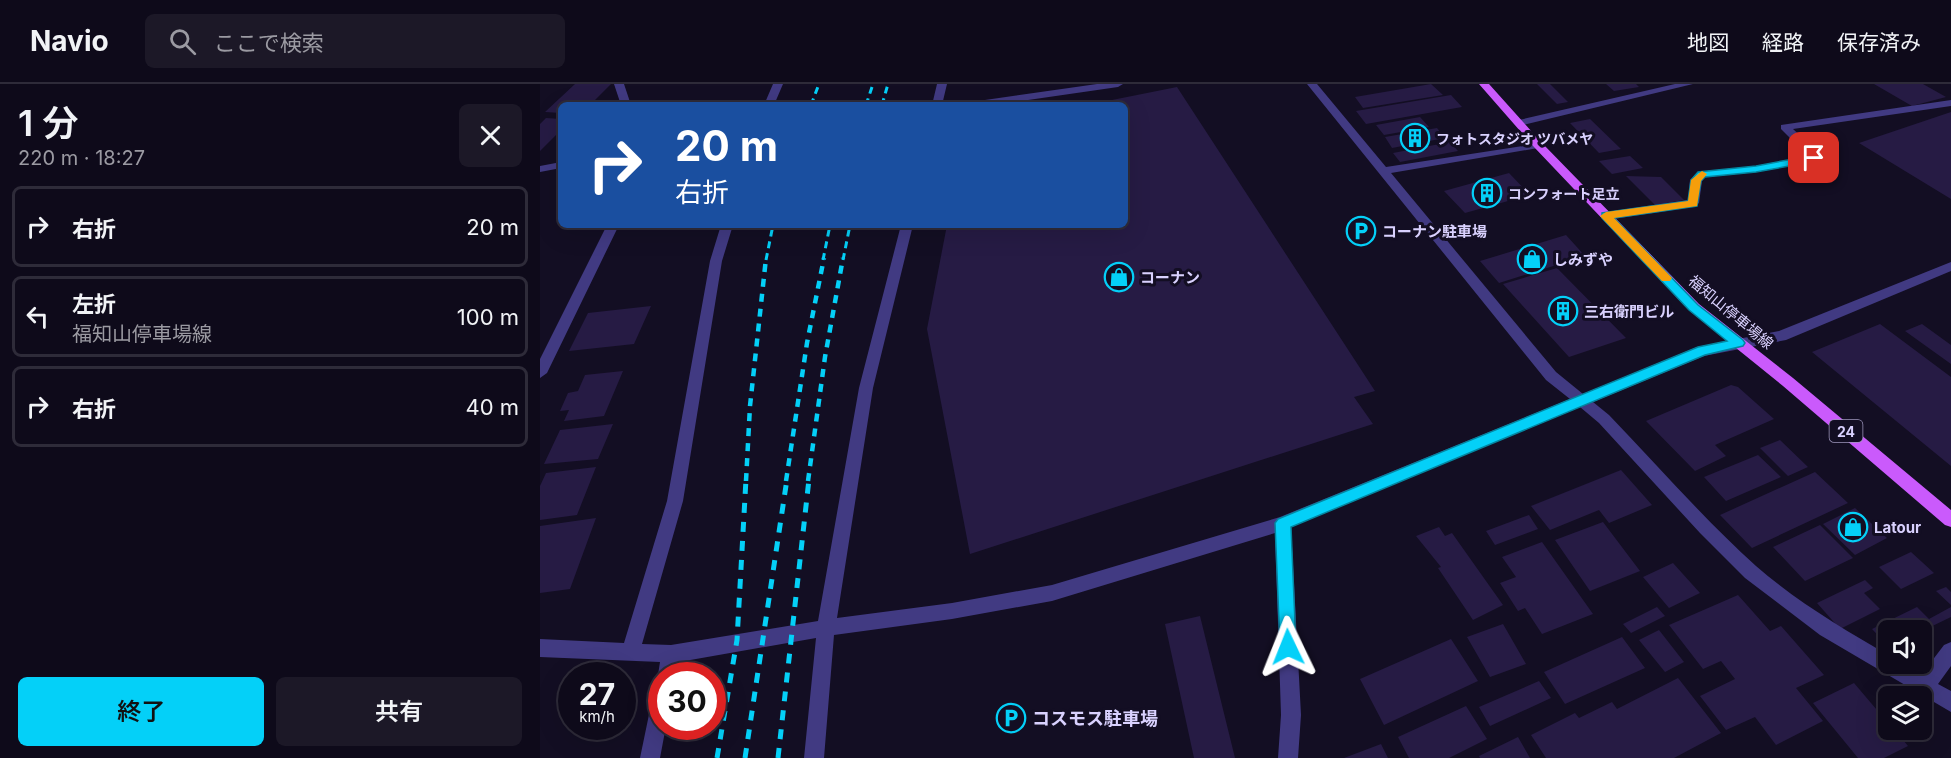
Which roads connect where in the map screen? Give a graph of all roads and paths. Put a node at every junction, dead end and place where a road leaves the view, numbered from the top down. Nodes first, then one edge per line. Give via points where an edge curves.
1 (619, 84) edge
2 (778, 84) edge
3 (942, 84) edge
4 (1118, 84) edge
5 (1312, 84) edge
6 (1484, 84) edge
7 (1688, 84) edge
8 (625, 102) edge
9 (770, 102) edge
10 (938, 102) edge
11 (992, 102) edge
12 (1951, 103) edge
13 (1519, 123) junction
14 (1538, 145) junction
15 (558, 166) edge
16 (540, 169) edge
17 (1384, 171) junction
18 (1606, 216) junction
19 (612, 228) edge
20 (727, 228) edge
21 (906, 228) edge
22 (1951, 266) edge
23 (1738, 343) junction
24 (540, 373) edge
25 (1580, 401) junction
26 (1951, 520) edge
27 (1283, 523) junction
28 (826, 628) junction
29 (540, 648) edge
30 (1951, 651) edge
31 (630, 653) junction
32 (671, 654) junction
33 (669, 662) edge
34 (1922, 686) edge
35 (1925, 686) edge
36 (1932, 691) edge
37 (1951, 702) edge
38 (654, 740) edge
39 (650, 758) edge
40 (814, 758) edge
41 (1288, 758) edge

1 - 8 street
2 - 9 street
3 - 10 street
4 - 11 street
5 - 17 street
6 - 13 main road, 福知山停車場線 / 24
7 - 13 street
12 - 18 street via 1785,127 1814,158 1702,174 1696,180 1693,203
13 - 14 main road, 福知山停車場線 / 24
14 - 17 street
14 - 18 main road, 福知山停車場線 / 24
15 - 16 street
17 - 25 street via 1551,376
18 - 23 main road, 福知山停車場線 / 24 via 1694,308
19 - 24 street
20 - 31 street via 716,261 675,501
21 - 28 street via 866,388
22 - 23 street via 1781,336
23 - 25 street via 1702,351
23 - 26 main road, 福知山停車場線 / 24
25 - 27 street
25 - 34 street via 1615,430 1751,572 1826,629
27 - 28 street via 1052,593
27 - 41 street via 1291,715
28 - 32 street
28 - 40 street
29 - 31 street
30 - 35 street
31 - 32 street
32 - 33 street
36 - 37 street
38 - 39 street

